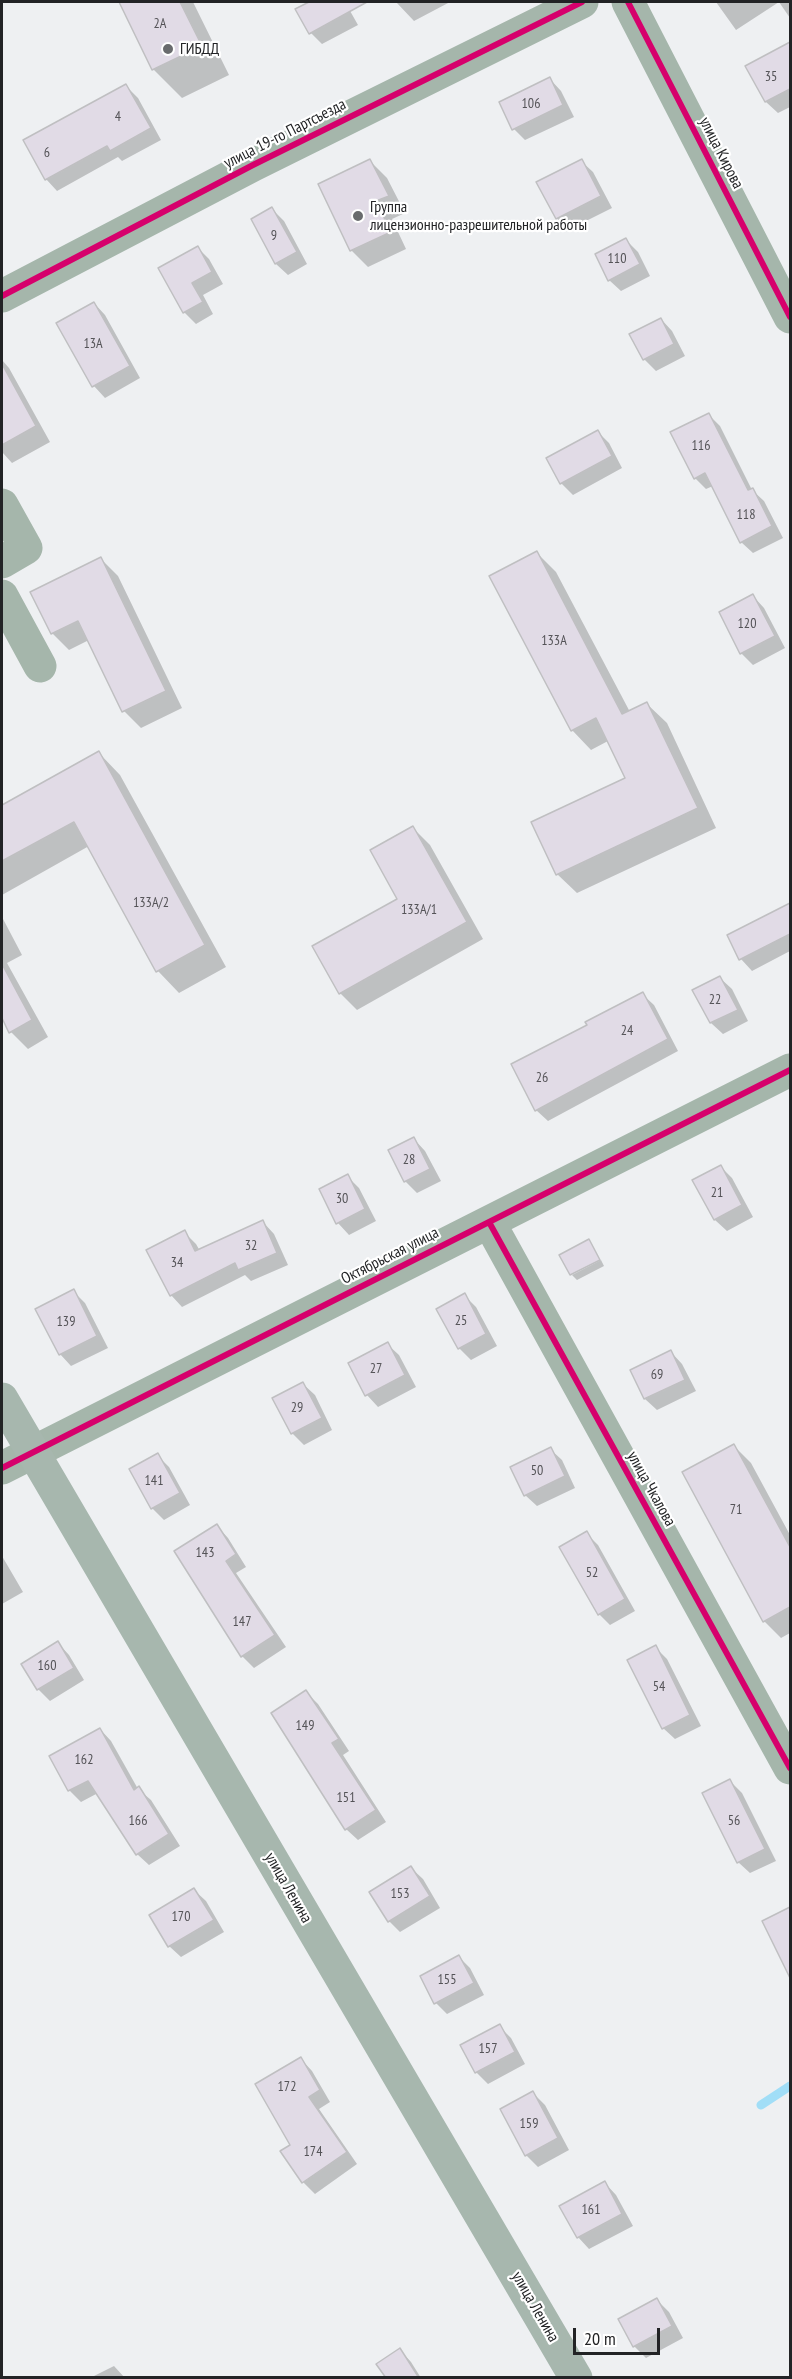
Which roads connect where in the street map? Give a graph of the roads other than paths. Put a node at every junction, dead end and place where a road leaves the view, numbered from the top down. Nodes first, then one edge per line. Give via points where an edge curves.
1 (582, 2) edge
2 (628, 2) edge
3 (2, 296) edge
4 (790, 317) edge
5 (2, 505) edge
6 (2, 562) edge
7 (2, 596) edge
8 (40, 666) dead end
9 (790, 1071) edge
10 (489, 1222) junction
11 (2, 1399) edge
12 (32, 1451) junction
13 (2, 1468) edge
14 (790, 1768) edge
15 (576, 2378) edge

1 - 3 street, улица 19-го Партсъезда via 263,159
2 - 4 street, улица Кирова
5 - 6 street via 26,548
7 - 8 street
9 - 10 street, Октябрьская улица
10 - 12 street, Октябрьская улица
10 - 14 street, улица Чкалова
11 - 12 main road, улица Ленина
12 - 13 street, Октябрьская улица
12 - 15 main road, улица Ленина

